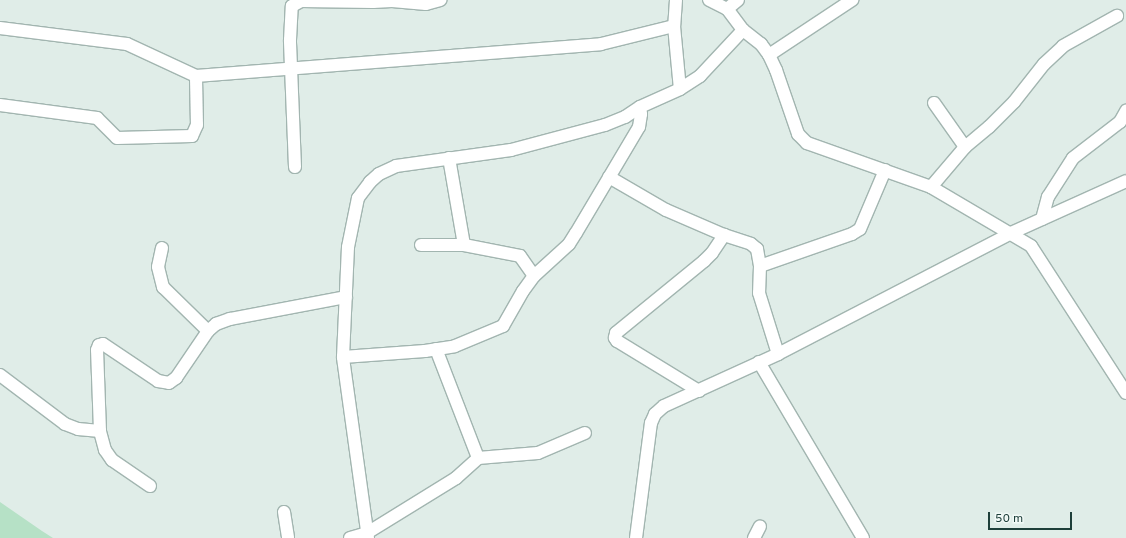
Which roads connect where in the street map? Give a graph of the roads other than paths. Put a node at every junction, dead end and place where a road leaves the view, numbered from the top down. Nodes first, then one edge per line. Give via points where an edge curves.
1 (392, 0) edge
2 (440, 0) edge
3 (676, 0) edge
4 (709, 0) edge
5 (738, 0) edge
6 (852, 0) edge
7 (727, 9) junction
8 (1117, 16) dead end
9 (674, 26) junction
10 (0, 28) edge
11 (743, 30) junction
12 (769, 55) junction
13 (292, 67) junction
14 (196, 76) junction
15 (680, 89) junction
16 (934, 103) dead end
17 (0, 105) edge
18 (640, 107) junction
19 (1126, 111) edge
20 (964, 147) junction
21 (449, 158) junction
22 (295, 167) dead end
23 (885, 170) junction
24 (610, 177) junction
25 (1126, 181) edge
26 (930, 187) junction
27 (1042, 219) junction
28 (1011, 233) junction
29 (724, 235) junction
30 (421, 245) dead end
31 (464, 245) junction
32 (162, 248) dead end
33 (760, 266) junction
34 (534, 276) junction
35 (346, 297) junction
36 (208, 331) junction
37 (436, 349) junction
38 (778, 354) junction
39 (343, 357) junction
40 (759, 362) junction
41 (0, 375) edge
42 (699, 391) junction
43 (1126, 393) edge
44 (100, 431) junction
45 (585, 433) dead end
46 (478, 458) junction
47 (150, 486) dead end
48 (284, 512) dead end
49 (760, 526) dead end
50 (367, 535) edge
51 (288, 538) edge
52 (350, 538) edge
53 (636, 538) edge
54 (754, 538) edge
55 (863, 538) edge

1 - 2 street via 426,4
1 - 13 street via 302,1 292,6
3 - 9 street
4 - 7 street
5 - 7 street
6 - 12 street
7 - 11 street
8 - 20 street via 1063,46 1044,64 1014,102
9 - 13 street via 601,44
9 - 15 street
10 - 14 street via 127,44
11 - 12 street via 761,44
11 - 15 street via 700,76
12 - 23 street via 798,134 807,143
13 - 14 street
13 - 22 street
14 - 17 street via 197,125 192,136 117,138 97,118
15 - 18 street
16 - 20 street
18 - 21 street via 625,117 605,125 511,150
18 - 24 street via 639,128
19 - 27 street via 1120,122 1073,158 1048,197
20 - 26 street
21 - 31 street
21 - 35 street via 396,166 379,174 358,198 348,247
23 - 26 street
23 - 33 street via 860,229
24 - 29 street via 666,210
24 - 34 street via 569,244
25 - 27 street
26 - 28 street
27 - 28 street
28 - 38 street
28 - 43 street via 1031,246
29 - 33 street via 751,244 757,249
29 - 42 street via 704,261 616,333 615,338
30 - 31 street
31 - 34 street via 520,256
32 - 36 street via 158,267 163,287
33 - 38 street via 759,293
34 - 37 street via 503,326 455,346
35 - 36 street via 230,319 216,324
35 - 39 street
36 - 44 street via 176,378 169,383 158,382 103,344 99,345 97,350
37 - 39 street
37 - 46 street
38 - 40 street
39 - 50 street
40 - 42 street
40 - 55 street
41 - 44 street via 65,424 78,429
42 - 53 street via 664,406 655,414
44 - 47 street via 105,450 112,460
45 - 46 street via 538,453
46 - 50 street via 456,478
48 - 51 street
49 - 54 street
50 - 52 street

